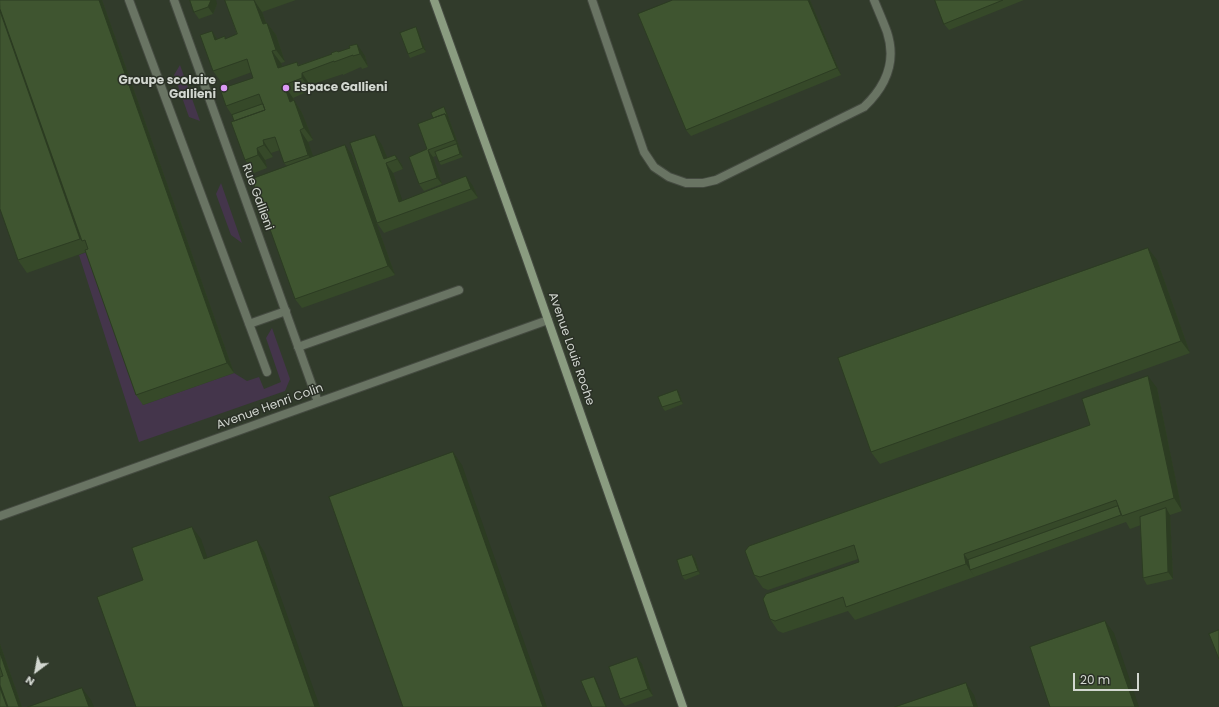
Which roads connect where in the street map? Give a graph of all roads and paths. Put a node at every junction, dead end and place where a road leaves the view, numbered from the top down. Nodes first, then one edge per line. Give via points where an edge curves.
1 (174, 0) edge
2 (434, 0) edge
3 (592, 0) edge
4 (874, 0) edge
5 (133, 1) edge
6 (460, 290) dead end
7 (286, 311) junction
8 (548, 320) junction
9 (249, 324) junction
10 (298, 347) junction
11 (266, 372) dead end
12 (318, 402) junction
13 (0, 516) edge
14 (683, 707) edge

1 - 7 street, Rue Gallieni
2 - 8 main road, Avenue Louis Roche
3 - 4 street via 644,152 654,167 668,177 686,183 703,183 716,180 864,107 875,96 890,65 890,50 888,33
5 - 9 street
6 - 10 street
7 - 9 street
7 - 10 street, Rue Gallieni
8 - 12 street, Avenue Henri Colin
8 - 14 main road, Avenue Louis Roche
9 - 11 street
10 - 12 street, Rue Gallieni
12 - 13 street, Avenue Henri Colin

